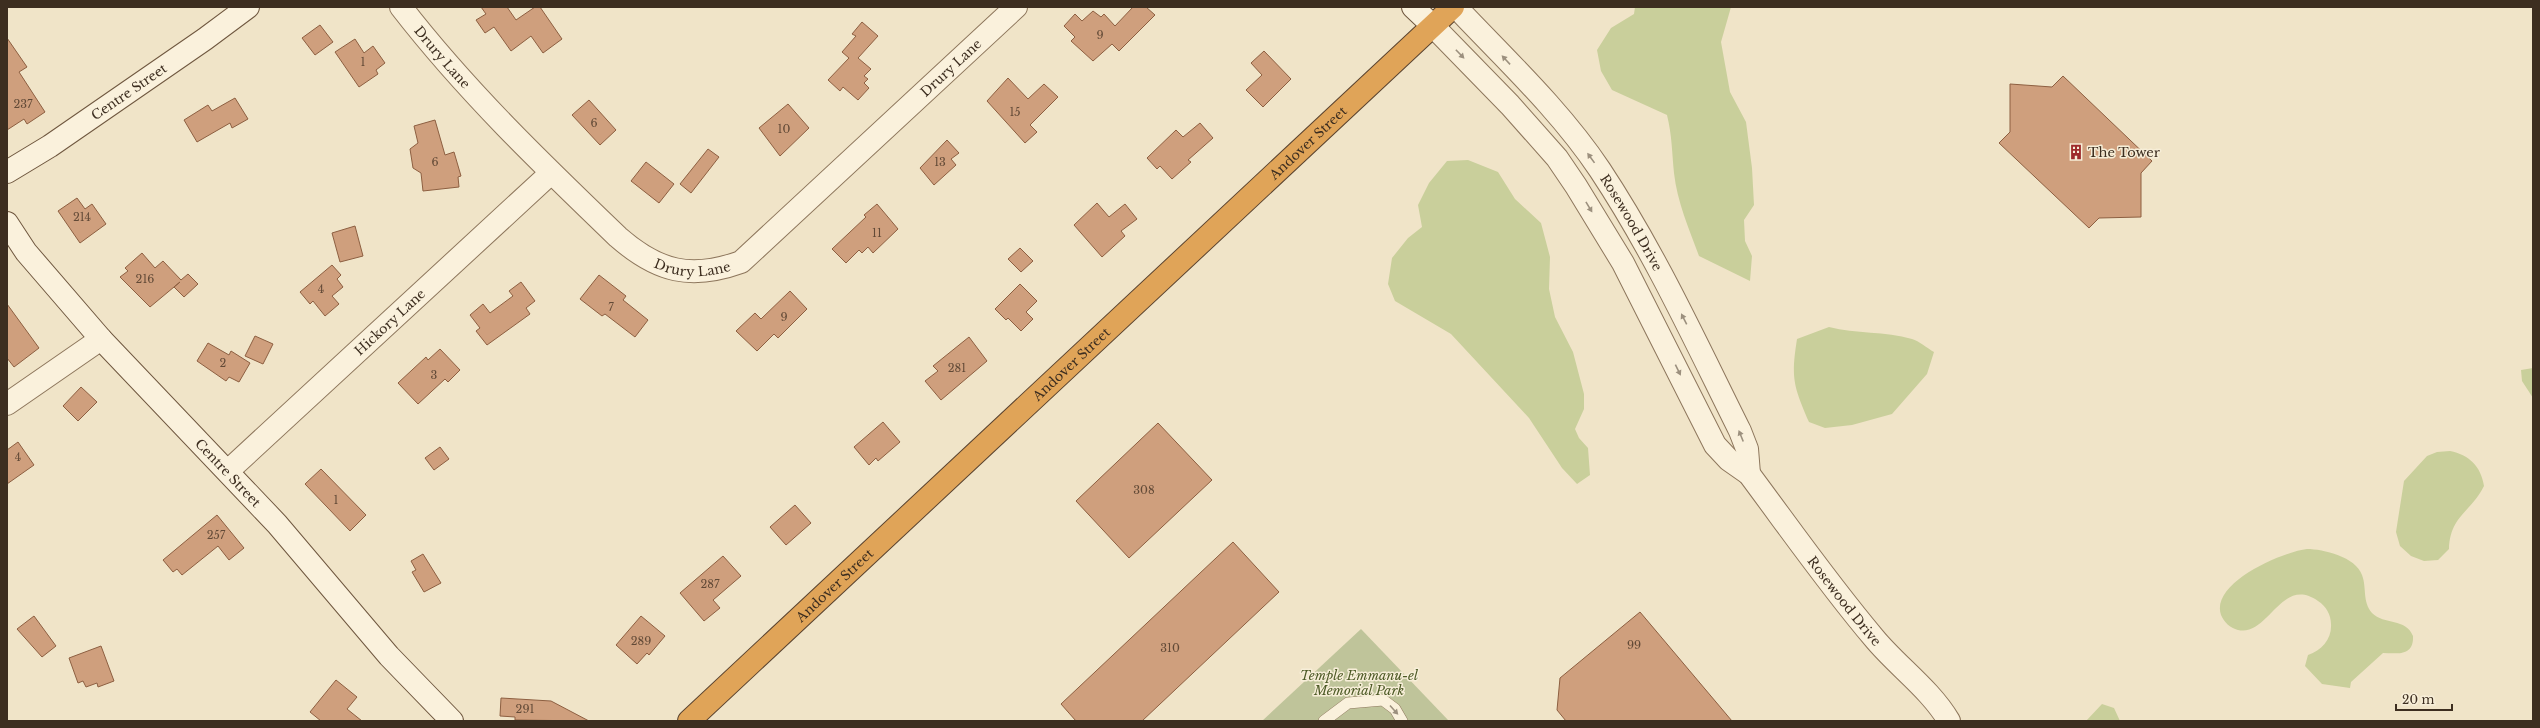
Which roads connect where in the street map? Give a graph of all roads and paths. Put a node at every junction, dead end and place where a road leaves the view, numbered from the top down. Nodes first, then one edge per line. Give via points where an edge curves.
1 (248, 7) edge
2 (401, 7) edge
3 (1016, 7) edge
4 (1413, 7) edge
5 (1454, 7) edge
6 (1433, 26) junction
7 (7, 172) edge
8 (551, 173) junction
9 (7, 223) edge
10 (101, 339) junction
11 (7, 404) edge
12 (228, 471) junction
13 (1749, 474) junction
14 (452, 721) edge
15 (689, 721) edge
16 (1324, 721) edge
17 (1402, 721) edge
18 (1949, 721) edge

1 - 7 street, Centre Street via 205,40 50,146
2 - 8 street, Drury Lane via 426,39 506,128
3 - 8 street, Drury Lane via 741,262 722,269 680,271 657,265 635,252
4 - 6 street, Rosewood Drive
5 - 6 highway, Andover Street
13 -> 5 street, Rosewood Drive via 1747,449 1736,424 1648,248 1600,170 1579,141 1530,86
6 -> 13 street, Rosewood Drive via 1510,105 1557,158 1623,263 1715,445
6 - 15 highway, Andover Street
8 - 12 street, Hickory Lane
9 - 10 street, Centre Street via 26,252
10 - 11 street
10 - 12 street, Centre Street
12 - 14 street, Centre Street via 277,524 389,656
13 - 18 street, Rosewood Drive via 1848,608
16 -> 17 lane via 1348,703 1383,700 1395,709

